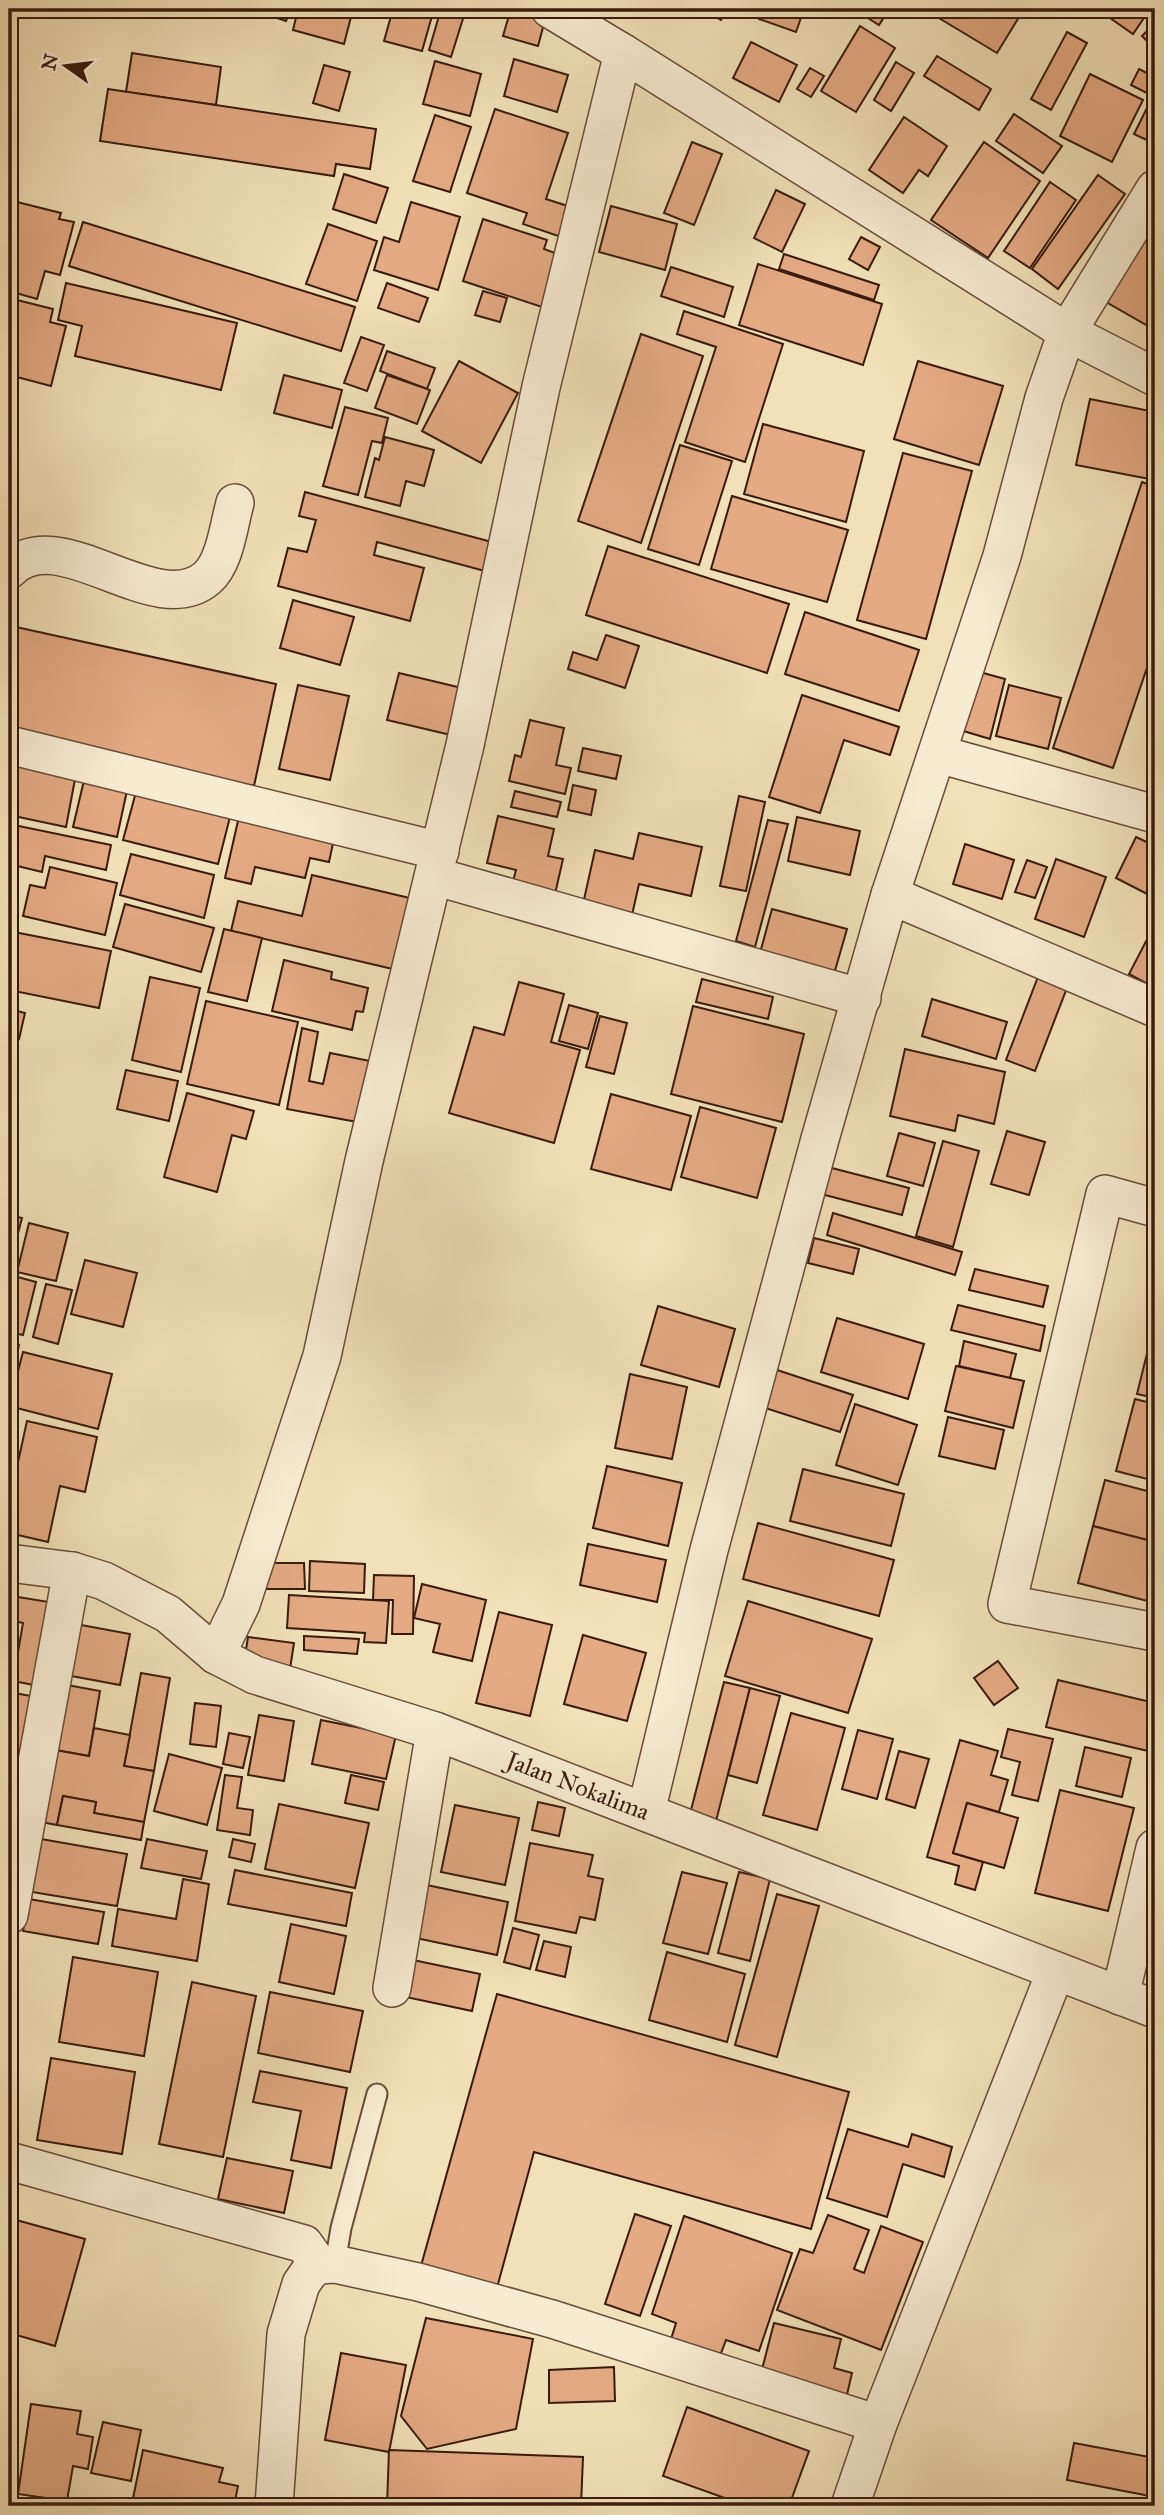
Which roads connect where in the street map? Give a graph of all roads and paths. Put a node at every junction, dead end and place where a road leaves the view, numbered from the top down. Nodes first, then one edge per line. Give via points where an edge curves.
1 (550, 9) edge
2 (623, 53) junction
3 (1155, 189) edge
4 (1067, 332) junction
5 (1155, 377) edge
6 (235, 503) dead end
7 (9, 570) edge
8 (9, 745) edge
9 (938, 754) junction
10 (1155, 814) edge
11 (437, 864) junction
12 (890, 895) junction
13 (862, 998) junction
14 (1155, 1007) edge
15 (1155, 1208) edge
16 (9, 1563) edge
17 (72, 1571) junction
18 (1155, 1632) edge
19 (216, 1655) junction
20 (435, 1731) junction
21 (646, 1812) junction
22 (1155, 1848) edge
23 (9, 1915) edge
24 (1055, 1973) junction
25 (391, 1988) dead end
26 (1120, 1996) junction
27 (1155, 2008) edge
28 (377, 2094) dead end
29 (9, 2161) edge
30 (327, 2264) junction
31 (878, 2424) junction
32 (274, 2506) edge
33 (850, 2506) edge

1 - 2 street
2 - 4 street
2 - 11 street via 541,387
3 - 4 street
4 - 5 street
4 - 9 street
6 - 7 street via 219,558 208,578 186,588 159,587 51,555 28,556
8 - 11 street
9 - 10 street
9 - 12 street
11 - 13 street
11 - 19 street via 321,1356 242,1604
12 - 13 street
12 - 14 street
13 - 21 street via 716,1523
15 - 18 street via 1105,1194 1007,1604
16 - 17 street, Jalan Nokalima
17 - 19 street, Jalan Nokalima via 104,1581 168,1614
17 - 23 street
19 - 20 street, Jalan Nokalima via 255,1675
20 - 21 street, Jalan Nokalima
20 - 25 street
21 - 24 street, Jalan Nokalima
22 - 26 street
24 - 26 street, Jalan Nokalima
24 - 31 street
26 - 27 street, Jalan Nokalima
28 - 30 lane
29 - 30 street via 304,2244
30 - 31 street via 552,2319
30 - 32 street via 310,2271 301,2284 286,2334
31 - 33 street

